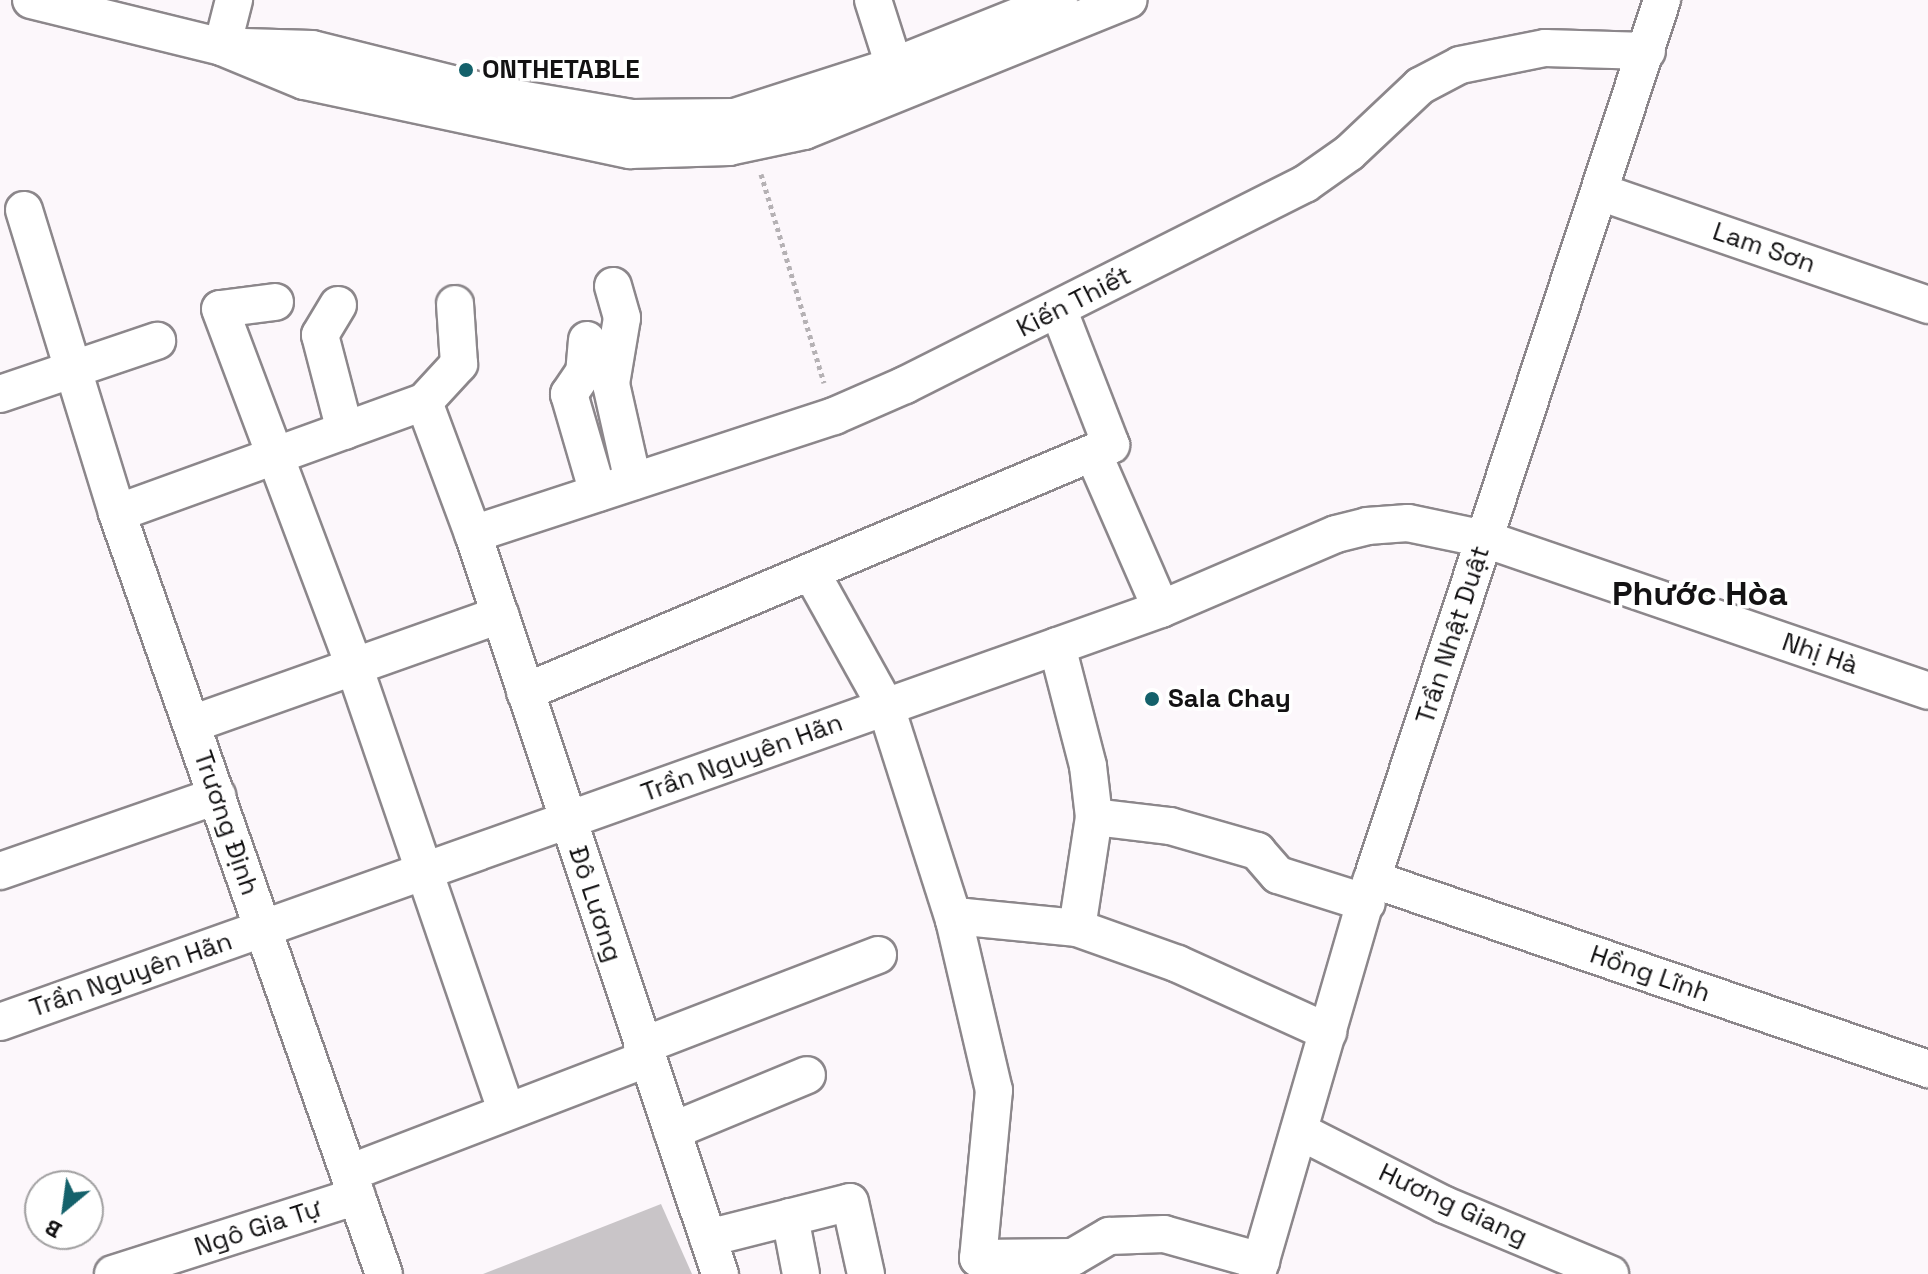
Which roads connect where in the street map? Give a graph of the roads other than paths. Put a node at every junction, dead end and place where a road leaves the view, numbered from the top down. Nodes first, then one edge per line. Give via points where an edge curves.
1 (31, 0) edge
2 (234, 0) edge
3 (873, 0) edge
4 (1059, 0) edge
5 (1129, 0) edge
6 (1662, 0) edge
7 (984, 14) edge
8 (222, 47) junction
9 (1647, 51) junction
10 (894, 66) junction
11 (1600, 192) junction
12 (24, 210) dead end
13 (613, 286) dead end
14 (275, 302) dead end
15 (455, 304) dead end
16 (338, 305) dead end
17 (1928, 305) edge
18 (1059, 311) junction
19 (587, 340) dead end
20 (157, 341) dead end
21 (70, 372) junction
22 (0, 394) edge
23 (424, 402) junction
24 (345, 431) junction
25 (1093, 453) junction
26 (273, 456) junction
27 (633, 482) junction
28 (598, 493) junction
29 (117, 513) junction
30 (473, 534) junction
31 (1485, 539) junction
32 (812, 574) junction
33 (1161, 609) junction
34 (500, 615) junction
35 (1057, 646) junction
36 (354, 666) junction
37 (1928, 691) edge
38 (525, 692) junction
39 (886, 707) junction
40 (192, 724) junction
41 (217, 796) junction
42 (1094, 817) junction
43 (568, 820) junction
44 (0, 871) edge
45 (422, 872) junction
46 (1370, 891) junction
47 (954, 920) junction
48 (263, 928) junction
49 (1077, 928) junction
50 (878, 955) dead end
51 (0, 1022) edge
52 (1328, 1032) junction
53 (644, 1053) junction
54 (1928, 1069) edge
55 (807, 1075) dead end
56 (506, 1110) junction
57 (672, 1131) junction
58 (1299, 1131) junction
59 (353, 1185) junction
60 (790, 1217) junction
61 (708, 1238) junction
62 (1259, 1268) edge
63 (113, 1274) edge
64 (384, 1274) edge
65 (720, 1274) edge
66 (801, 1274) edge
67 (866, 1274) edge
68 (1610, 1274) edge

1 - 8 street
2 - 8 street
3 - 10 street
4 - 7 street
5 - 8 street via 804,131 752,143 630,150 304,81
6 - 9 street, Trần Nhật Duật
7 - 10 street
8 - 10 street via 312,49 496,95 632,118 735,117
9 - 11 street, Trần Nhật Duật
9 - 18 street, Kiến Thiết via 1545,48 1460,65 1420,86 1349,153 1305,184
11 - 17 street, Lam Sơn
11 - 31 street, Trần Nhật Duật
12 - 21 street, Trương Định
13 - 27 street via 622,318 611,384
14 - 26 street via 220,309
15 - 23 street via 459,364
16 - 24 street via 320,335
18 - 25 street via 1111,445
18 - 27 street, Kiến Thiết via 834,416
19 - 28 street via 584,372 569,394
20 - 21 street
21 - 22 street
21 - 29 street, Trương Định
23 - 24 street
23 - 30 street, Đô Lương
24 - 26 street
25 - 32 street
25 - 33 street
26 - 29 street
26 - 36 street
27 - 28 street, Kiến Thiết
28 - 30 street, Kiến Thiết
29 - 40 street, Trương Định
30 - 34 street, Đô Lương
31 - 33 street, Trần Nguyên Hãn via 1408,523 1367,526 1336,534
31 - 37 street, Nhị Hà
31 - 46 street, Trần Nhật Duật
32 - 38 street
32 - 39 street
33 - 35 street, Trần Nguyên Hãn
34 - 36 street
34 - 38 street, Đô Lương
35 - 39 street, Trần Nguyên Hãn
35 - 42 street via 1088,766
36 - 40 street
36 - 45 street
38 - 43 street, Đô Lương
39 - 43 street, Trần Nguyên Hãn
39 - 47 street
40 - 41 street, Trương Định
41 - 44 street
41 - 48 street, Trương Định
42 - 46 street, Hồng Lĩnh via 1170,826 1257,851 1278,875
42 - 49 street
43 - 45 street, Trần Nguyên Hãn
43 - 53 street, Đô Lương
45 - 48 street, Trần Nguyên Hãn
45 - 56 street
46 - 52 street, Trần Nhật Duật
46 - 54 street, Hồng Lĩnh
47 - 49 street
47 - 62 street via 994,1090 978,1258 1073,1257 1109,1236 1164,1234 1211,1243
48 - 51 street, Trần Nguyên Hãn
48 - 59 street, Trương Định
49 - 52 street via 1178,964
50 - 53 street, Ngô Gia Tự
52 - 58 street, Trần Nhật Duật
53 - 56 street, Ngô Gia Tự
53 - 57 street, Đô Lương
55 - 57 street
56 - 59 street, Ngô Gia Tự
57 - 61 street, Đô Lương
58 - 62 street, Trần Nhật Duật
58 - 68 street, Hương Giang via 1445,1205
59 - 63 street, Ngô Gia Tự
59 - 64 street, Trương Định
60 - 61 street
60 - 66 street
60 - 67 street via 850,1202
61 - 65 street, Đô Lương

